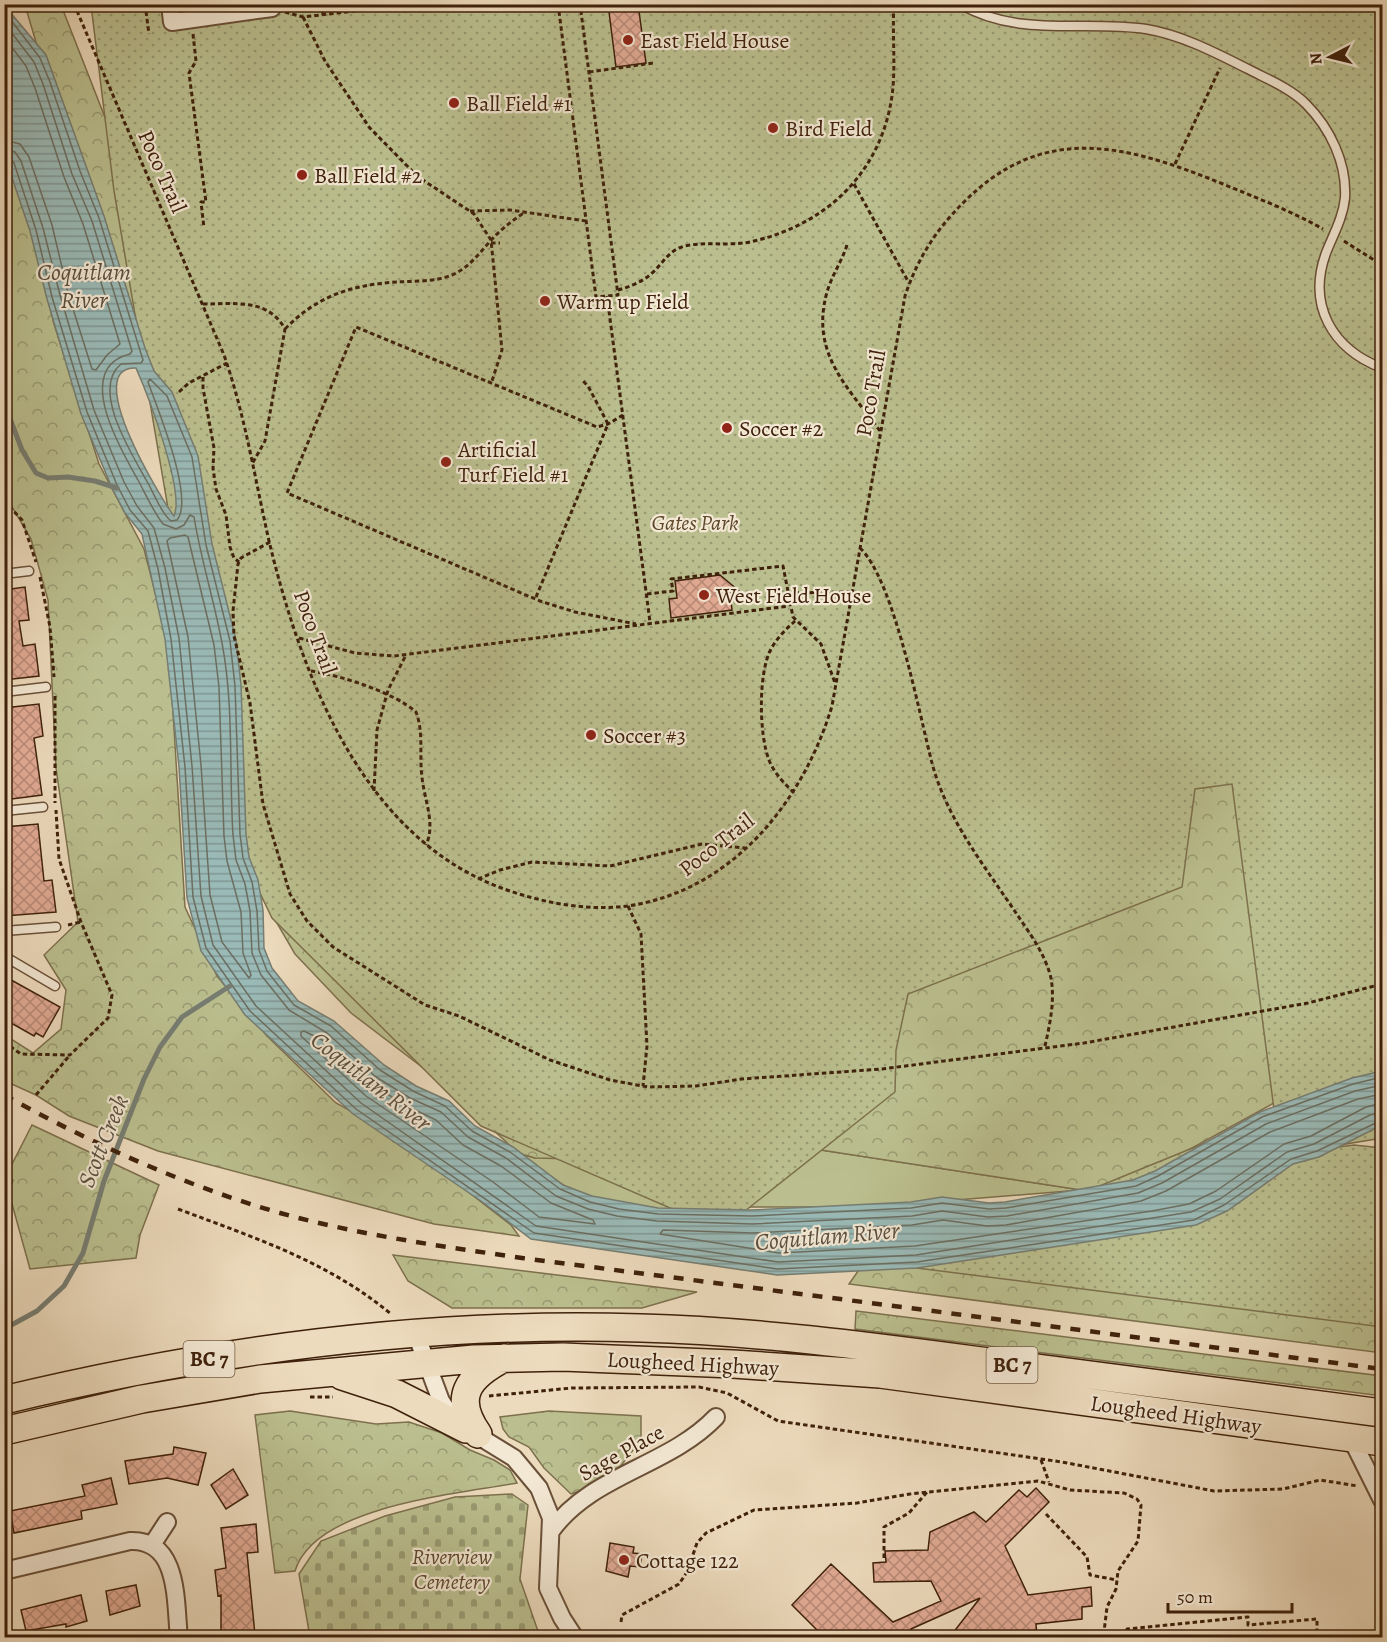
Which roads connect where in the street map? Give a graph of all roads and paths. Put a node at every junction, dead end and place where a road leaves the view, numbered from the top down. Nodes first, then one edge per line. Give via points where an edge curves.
1 (74, 4) edge
2 (145, 4) edge
3 (170, 4) edge
4 (271, 4) edge
5 (322, 4) edge
6 (431, 4) edge
7 (558, 4) edge
8 (580, 4) edge
9 (894, 4) edge
10 (960, 4) edge
11 (222, 10) edge
12 (323, 15) junction
13 (192, 19) junction
14 (149, 34) dead end
15 (1225, 57) junction
16 (653, 63) dead end
17 (589, 72) junction
18 (1175, 164) junction
19 (854, 183) junction
20 (470, 211) junction
21 (525, 212) junction
22 (586, 221) junction
23 (204, 228) dead end
24 (1335, 235) junction
25 (491, 242) junction
26 (500, 243) dead end
27 (847, 245) dead end
28 (1383, 265) edge
29 (909, 284) junction
30 (617, 290) junction
31 (607, 296) junction
32 (203, 304) junction
33 (285, 329) junction
34 (226, 363) junction
35 (1383, 368) edge
36 (203, 377) junction
37 (582, 380) dead end
38 (492, 382) junction
39 (179, 392) dead end
40 (623, 415) junction
41 (608, 424) junction
42 (880, 431) junction
43 (252, 464) junction
44 (4, 501) edge
45 (270, 542) junction
46 (860, 547) junction
47 (239, 562) junction
48 (29, 571) dead end
49 (4, 574) edge
50 (852, 592) junction
51 (787, 593) junction
52 (647, 594) junction
53 (536, 598) junction
54 (789, 606) junction
55 (795, 621) junction
56 (650, 622) junction
57 (636, 624) junction
58 (299, 638) junction
59 (406, 655) junction
60 (311, 671) junction
61 (836, 684) junction
62 (46, 687) dead end
63 (4, 692) edge
64 (386, 696) junction
65 (374, 791) junction
66 (794, 793) junction
67 (43, 807) dead end
68 (4, 811) edge
69 (426, 845) junction
70 (746, 848) junction
71 (477, 880) junction
72 (628, 906) junction
73 (56, 927) dead end
74 (4, 931) edge
75 (4, 956) edge
76 (1383, 984) edge
77 (55, 986) dead end
78 (4, 1042) edge
79 (1045, 1046) junction
80 (70, 1055) junction
81 (643, 1086) junction
82 (36, 1095) dead end
83 (178, 1209) dead end
84 (416, 1334) junction
85 (505, 1357) junction
86 (427, 1363) junction
87 (324, 1371) junction
88 (483, 1394) dead end
89 (4, 1401) edge
90 (1383, 1413) edge
91 (716, 1418) dead end
92 (4, 1431) edge
93 (472, 1432) junction
94 (1351, 1438) junction
95 (1383, 1442) edge
96 (1041, 1460) junction
97 (1049, 1482) junction
98 (1358, 1486) dead end
99 (927, 1492) junction
100 (1383, 1500) edge
101 (1046, 1514) dead end
102 (167, 1522) dead end
103 (551, 1531) junction
104 (152, 1545) junction
105 (884, 1558) dead end
106 (4, 1571) edge
107 (1117, 1580) junction
108 (621, 1622) dead end
109 (1104, 1632) junction
110 (179, 1638) edge
111 (575, 1638) edge
112 (795, 1638) edge
113 (801, 1638) edge
114 (1052, 1638) edge
115 (1067, 1638) edge
116 (1076, 1638) edge
117 (1110, 1638) edge
118 (1128, 1638) edge
119 (1317, 1638) edge

1 - 32 path, Poco Trail
2 - 14 path
3 - 13 street via 172,22
4 - 11 street via 272,8
5 - 12 path
6 - 12 path via 427,9 405,11 397,6
7 - 22 path
8 - 17 path
9 - 19 path via 893,82 888,117 874,153
10 - 15 lane via 989,19 1018,25 1156,31
11 - 13 street
12 - 20 path via 303,17 325,61 369,127 410,171
13 - 23 path via 196,61 189,73 206,202 201,202
15 - 18 path
15 - 24 lane via 1293,93 1324,128 1339,155 1344,176 1343,208
16 - 17 path
17 - 30 path
18 - 24 path, Poco Trail
18 - 29 path, Poco Trail via 1131,152 1091,147 1051,151 1024,159 981,186 954,212 921,254
19 - 29 path
19 - 30 path via 824,211 791,230 734,245 683,247 669,254 649,276
20 - 21 path
20 - 25 path
21 - 22 path
21 - 25 path
22 - 31 path via 596,297
24 - 28 path, Poco Trail
24 - 35 lane via 1320,274 1320,304 1326,322 1347,349
25 - 26 path
25 - 33 path via 451,275 373,285 336,295 304,309
25 - 38 path via 502,350
27 - 42 path via 827,293 824,341 840,378
29 - 42 path, Poco Trail
30 - 31 path via 618,295
31 - 40 path
32 - 33 path via 261,308 273,312
32 - 34 path, Poco Trail
33 - 43 path via 265,441
34 - 36 path
34 - 43 path, Poco Trail
36 - 39 path via 189,382
36 - 47 path via 216,489 231,547
37 - 41 path
38 - 41 path via 597,427
38 - 53 path via 356,327 287,493
40 - 41 path
40 - 52 path
41 - 53 path
42 - 46 path, Poco Trail
43 - 45 path, Poco Trail
44 - 80 path via 22,520 39,569 50,627 59,859 112,995 108,1018
45 - 47 path
45 - 58 path, Poco Trail
46 - 50 path, Poco Trail
46 - 79 path via 882,583 941,791 1049,972 1052,1000
47 - 81 path via 234,636 250,703 263,804 290,894 307,921 333,946 425,1005 459,1016 550,1060 610,1080
48 - 49 lane
50 - 51 path
50 - 61 path, Poco Trail
51 - 52 path via 783,567 671,579 673,591
51 - 54 path
52 - 56 path
53 - 57 path via 575,612
54 - 55 path
54 - 56 path
55 - 61 path via 821,644
55 - 66 path via 771,649 765,666 763,719 769,759 777,775
56 - 57 path
57 - 59 path
58 - 59 path via 355,653
58 - 60 path, Poco Trail
59 - 64 path
60 - 64 path via 336,676
60 - 65 path, Poco Trail via 347,752
61 - 66 path, Poco Trail via 813,760
62 - 63 lane
64 - 65 path via 377,730
64 - 69 path via 417,716 429,819
65 - 69 path, Poco Trail
66 - 70 path, Poco Trail
67 - 68 lane
69 - 71 path, Poco Trail
70 - 71 path via 702,844 610,866 532,862
70 - 72 path, Poco Trail via 712,875 677,895
71 - 72 path, Poco Trail via 532,899 582,907
72 - 81 path via 641,934 647,1046
73 - 74 lane
75 - 77 lane
76 - 79 path via 1308,1004
78 - 80 path via 21,1054
79 - 81 path via 882,1069 696,1086
80 - 82 path
83 - 84 path via 303,1257 362,1290
84 - 86 street
84 - 89 main road, Lougheed Highway / BC 7 via 229,1355
84 - 90 main road, Lougheed Highway / BC 7 via 578,1327 769,1335
85 - 86 main road, Lougheed Highway / BC 7
85 - 93 main road via 479,1373 469,1387 465,1402
85 - 94 main road, Lougheed Highway / BC 7 via 634,1359 880,1374
86 - 87 main road, Lougheed Highway / BC 7
86 - 93 street via 444,1407
87 - 92 main road, Lougheed Highway / BC 7 via 152,1397
87 - 93 main road via 397,1394
88 - 96 path via 501,1396 592,1387 699,1387 727,1393 778,1421
91 - 103 street, Sage Place via 666,1455 589,1493
93 - 103 street via 506,1451 533,1477 546,1502
94 - 95 main road, Lougheed Highway / BC 7
94 - 100 street
96 - 97 path
96 - 98 path via 1214,1491 1283,1489 1320,1480
97 - 99 path
97 - 107 path via 1070,1490 1124,1493 1137,1499 1141,1505 1138,1541 1121,1566
99 - 105 path via 909,1513 884,1527
99 - 108 path via 857,1503 754,1510 706,1533 697,1543 679,1584 622,1615
101 - 107 path via 1087,1557 1090,1575
102 - 104 street
103 - 111 street via 548,1588
104 - 106 street via 130,1541
104 - 110 street via 165,1556 172,1570
107 - 109 path via 1107,1607
109 - 116 path
109 - 117 path
112 - 113 path
114 - 115 path via 1061,1634
118 - 119 path via 1127,1629 1248,1617 1248,1625 1317,1619

